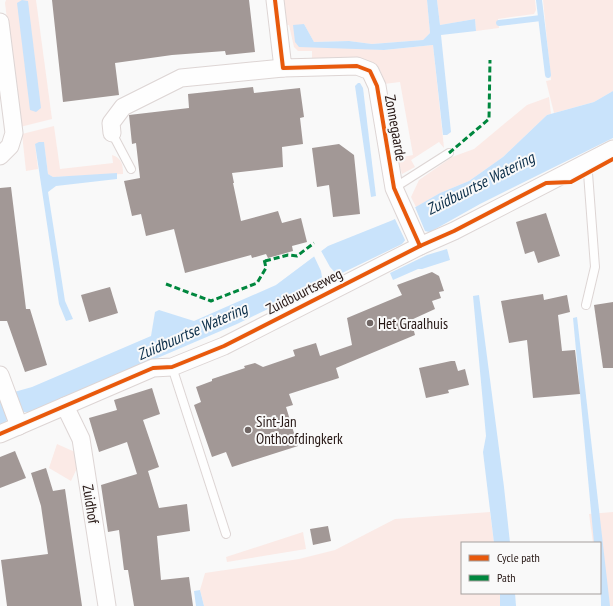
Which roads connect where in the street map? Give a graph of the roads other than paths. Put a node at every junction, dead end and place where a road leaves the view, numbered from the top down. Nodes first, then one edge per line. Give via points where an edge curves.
1 (276, 0) edge
2 (0, 22) edge
3 (283, 68) junction
4 (112, 133) joint
5 (613, 149) edge
6 (448, 153) dead end
7 (0, 156) edge
8 (584, 164) junction
9 (130, 169) dead end
10 (394, 188) junction
11 (418, 242) junction
12 (586, 305) dead end
13 (172, 367) junction
14 (0, 375) edge
15 (65, 406) junction
16 (18, 422) junction
17 (0, 434) edge
18 (226, 534) dead end
19 (106, 606) edge

1 - 3 street
2 - 7 street via 14,133 10,146
3 - 4 street, Zonnegaarde via 181,78 123,107 111,123
3 - 10 street, Zonnegaarde via 356,66 370,71 377,86
4 - 9 lane
5 - 8 street, Zuidbuurtseweg
6 - 10 lane
8 - 11 street, Zuidbuurtseweg via 454,231
8 - 12 lane via 588,173 596,267
10 - 11 street, Zonnegaarde
11 - 13 street, Zuidbuurtseweg via 224,346
13 - 15 street, Zuidbuurtseweg via 153,368
13 - 18 lane
14 - 16 street
15 - 16 street, Zuidbuurtseweg
15 - 19 street, Zuidhof via 81,439
16 - 17 street, Zuidbuurtseweg

